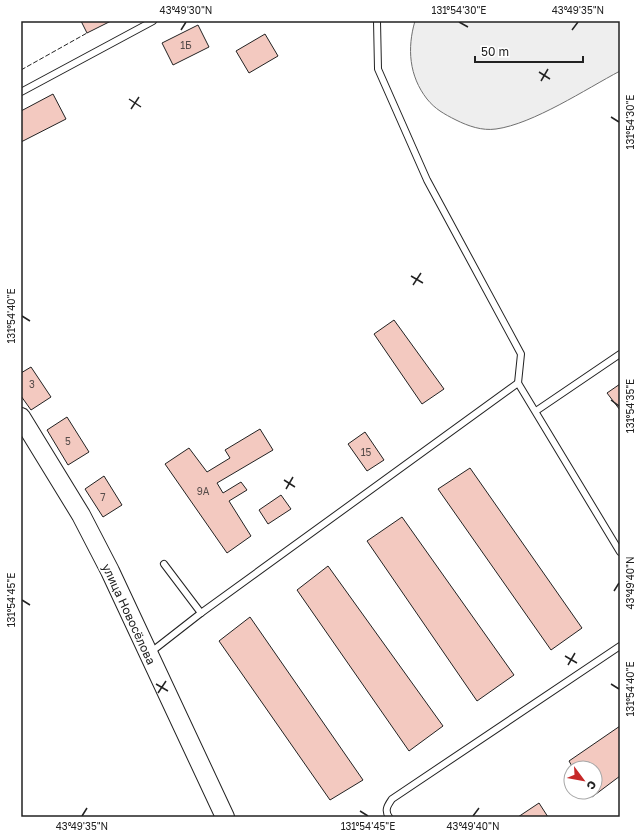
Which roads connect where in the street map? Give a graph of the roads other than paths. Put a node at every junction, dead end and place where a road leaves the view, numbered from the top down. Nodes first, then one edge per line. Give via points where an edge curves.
1 (153, 21) edge
2 (377, 21) edge
3 (21, 92) edge
4 (620, 354) edge
5 (518, 383) junction
6 (536, 411) junction
7 (21, 417) edge
8 (620, 552) edge
9 (164, 564) dead end
10 (201, 613) junction
11 (620, 646) edge
12 (148, 654) junction
13 (225, 817) edge
14 (389, 817) edge

1 - 3 lane
2 - 5 lane via 378,69 427,180 521,354
4 - 6 lane
5 - 6 lane
5 - 10 lane
6 - 8 lane
7 - 12 main road, улица Новосёлова via 81,514
9 - 10 lane
10 - 12 lane
11 - 14 lane via 392,799 386,807
12 - 13 main road, улица Новосёлова

